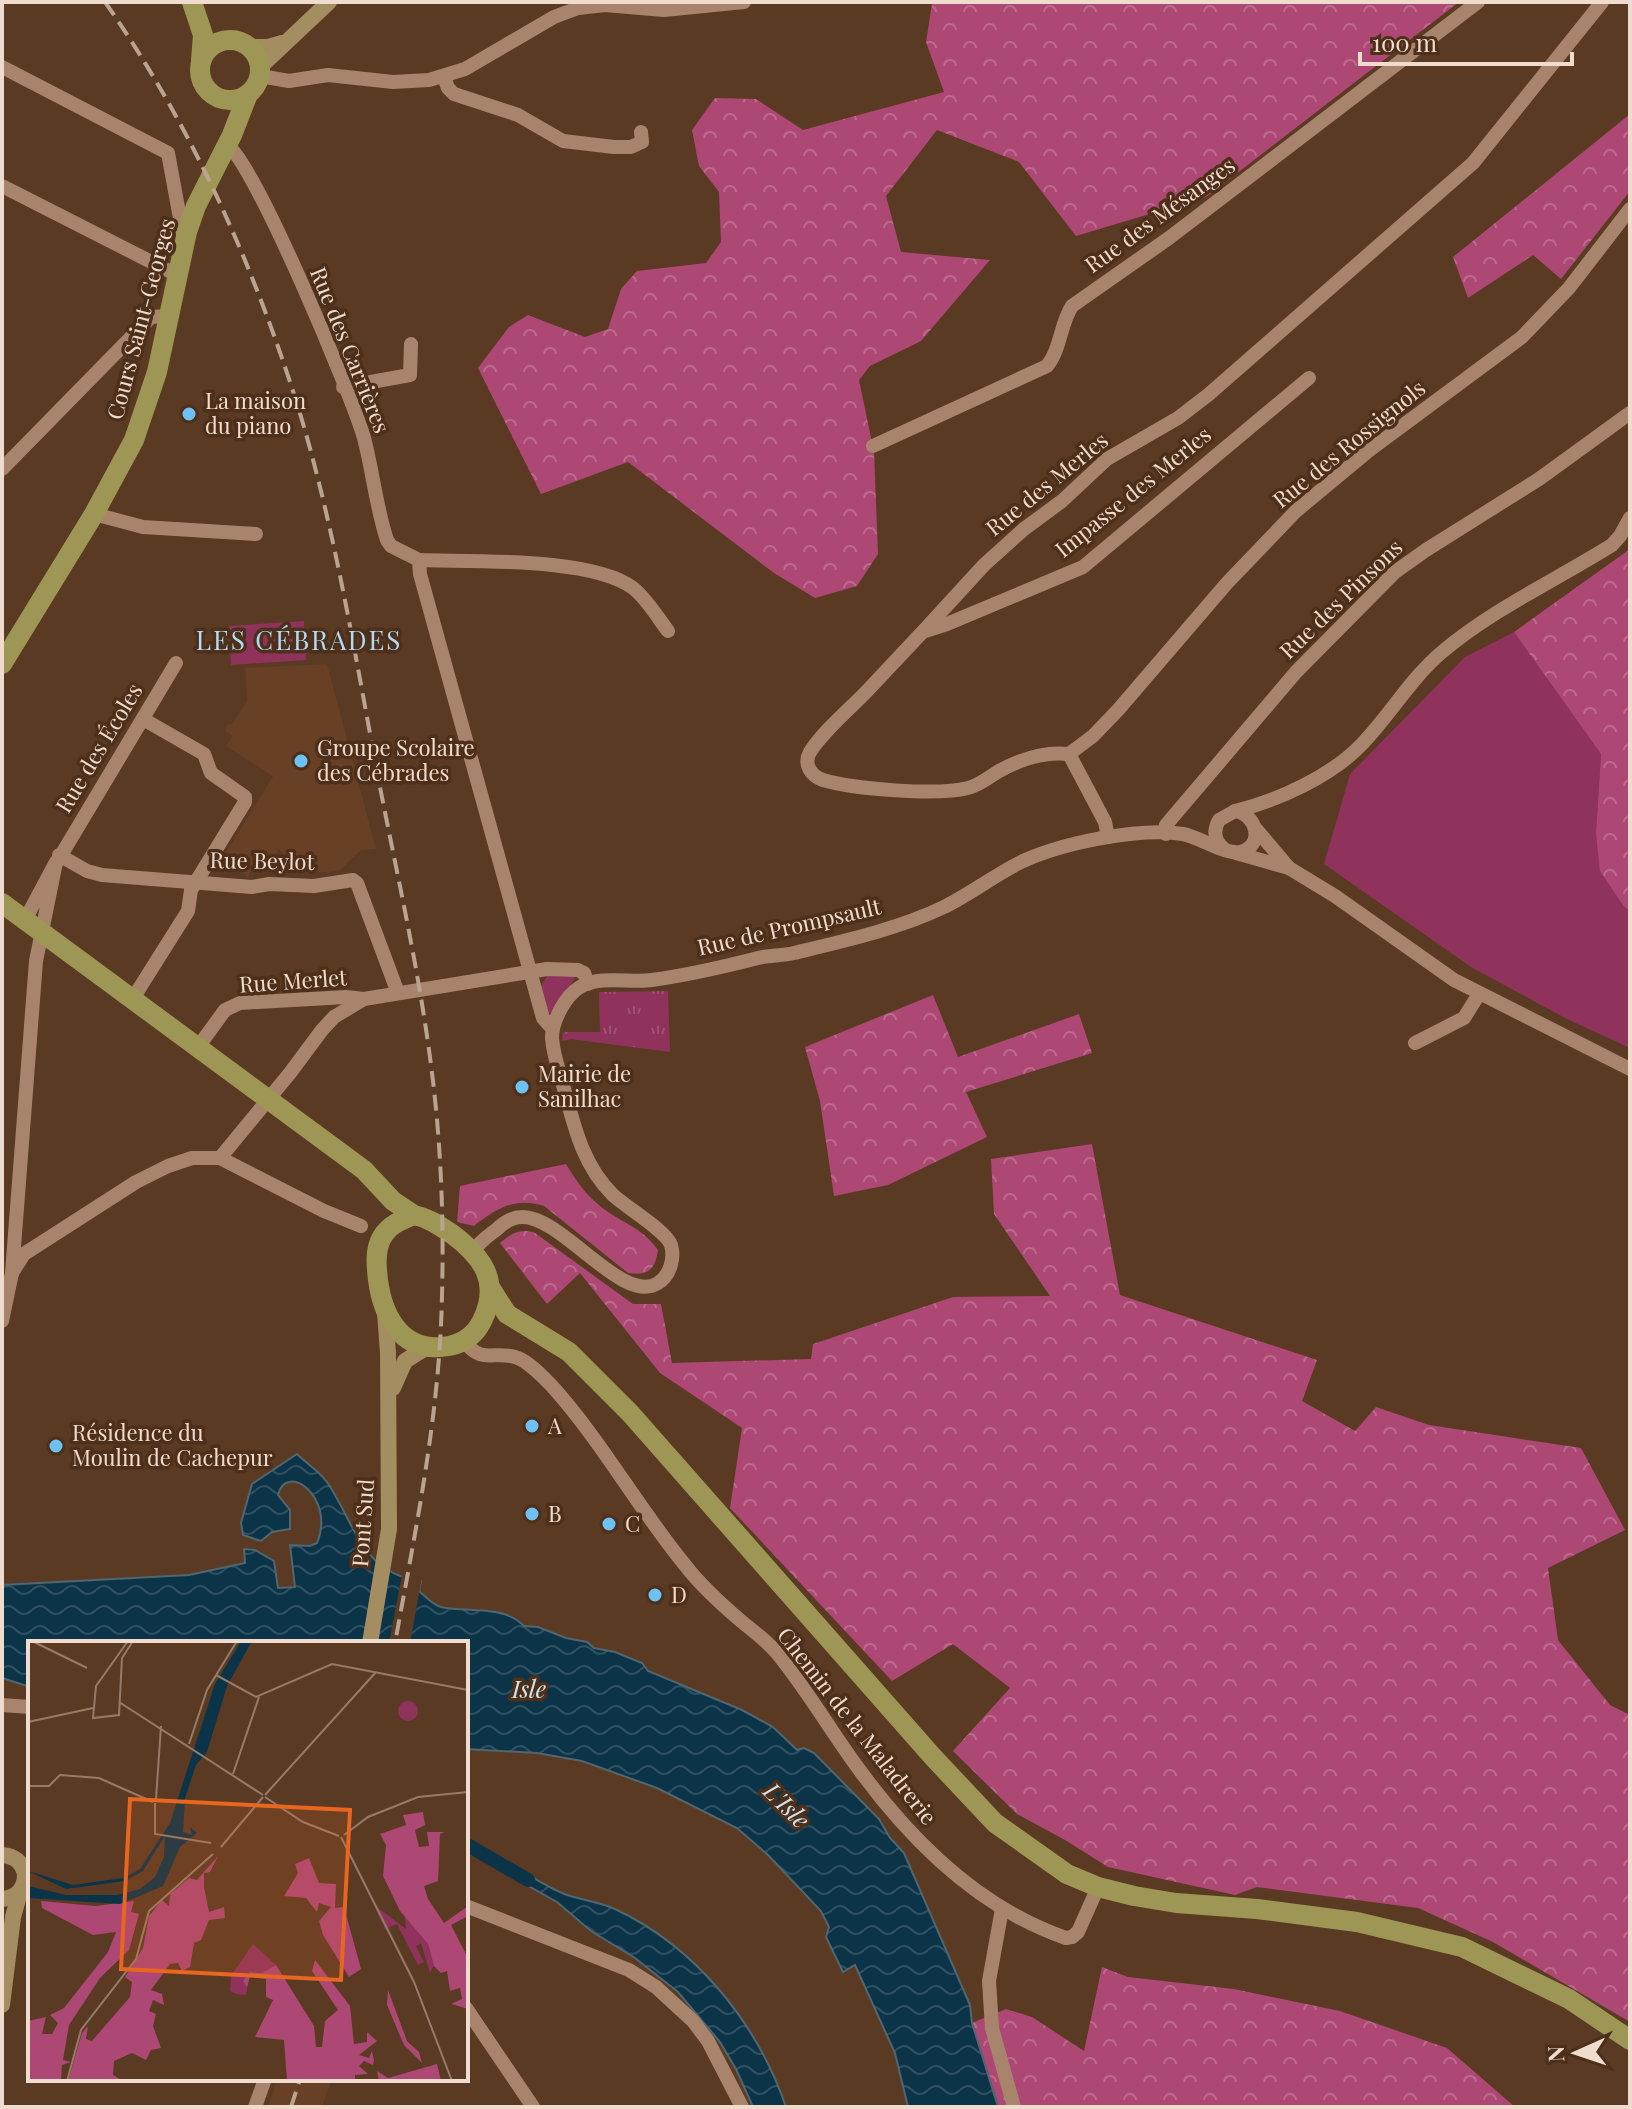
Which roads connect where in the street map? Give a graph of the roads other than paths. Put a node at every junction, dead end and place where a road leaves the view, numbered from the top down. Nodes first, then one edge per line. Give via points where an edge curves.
1 (193, 2) edge
2 (329, 2) edge
3 (744, 2) edge
4 (1478, 2) edge
5 (1602, 2) edge
6 (287, 40) junction
7 (242, 43) junction
8 (201, 61) junction
9 (2, 67) edge
10 (260, 71) junction
11 (444, 77) junction
12 (248, 94) junction
13 (216, 96) junction
14 (641, 132) dead end
15 (226, 147) junction
16 (2, 186) edge
17 (1630, 209) edge
18 (184, 242) junction
19 (177, 275) junction
20 (169, 316) junction
21 (411, 344) dead end
22 (1309, 378) dead end
23 (343, 387) junction
24 (1630, 413) edge
25 (873, 446) dead end
26 (2, 469) edge
27 (94, 514) junction
28 (1630, 518) edge
29 (256, 534) dead end
30 (419, 560) junction
31 (668, 631) dead end
32 (924, 631) junction
33 (3, 659) edge
34 (176, 663) dead end
35 (143, 719) junction
36 (1069, 754) junction
37 (1266, 802) junction
38 (1235, 811) junction
39 (1219, 820) junction
40 (1255, 828) junction
41 (1174, 834) junction
42 (1108, 837) junction
43 (1230, 851) junction
44 (58, 859) junction
45 (1289, 868) junction
46 (196, 882) junction
47 (2, 903) edge
48 (25, 920) junction
49 (42, 932) junction
50 (530, 970) junction
51 (588, 984) junction
52 (398, 993) junction
53 (1479, 994) junction
54 (364, 999) junction
55 (132, 1000) junction
56 (552, 1028) junction
57 (1415, 1043) dead end
58 (198, 1047) junction
59 (1630, 1069) edge
60 (269, 1100) junction
61 (220, 1158) junction
62 (364, 1170) junction
63 (414, 1215) junction
64 (8, 1226) edge
65 (361, 1226) dead end
66 (384, 1233) junction
67 (474, 1251) junction
68 (12, 1273) junction
69 (491, 1289) junction
70 (385, 1313) junction
71 (2, 1321) edge
72 (471, 1335) junction
73 (427, 1347) junction
74 (569, 1352) junction
75 (388, 1405) junction
76 (370, 1641) edge
77 (2, 1705) edge
78 (28, 1707) edge
79 (2, 1855) edge
80 (27, 1868) edge
81 (1098, 1887) junction
82 (24, 1888) edge
83 (2, 1899) edge
84 (468, 1907) edge
85 (1002, 1909) junction
86 (2, 1942) edge
87 (7, 1982) junction
88 (2, 2004) edge
89 (468, 2011) edge
90 (1630, 2040) edge
91 (264, 2081) edge
92 (255, 2107) edge
93 (533, 2107) edge
94 (742, 2107) edge
95 (1014, 2107) edge

1 - 7 main road
1 - 8 main road via 203,35
2 - 6 main road
3 - 11 street via 664,10 578,8
4 - 25 street, Rue des Mésanges via 1072,306 1047,366
5 - 32 street, Rue des Merles via 1473,163 1208,395 1107,459 1024,529
6 - 7 main road via 268,47
6 - 10 main road
7 - 8 main road via 218,42
7 - 10 main road
8 - 13 main road via 204,85
9 - 18 street via 168,153
10 - 11 street via 289,81 328,75 403,82
10 - 12 main road
11 - 14 street via 454,94 518,115 563,141 631,147 642,142
12 - 13 main road
12 - 15 main road, Cours Saint-Georges
13 - 15 main road, Cours Saint-Georges via 227,119
15 - 18 main road, Cours Saint-Georges
15 - 23 street, Rue des Carrières via 240,156 263,199
16 - 19 street
17 - 36 street, Rue des Rossignols via 1569,288 1522,337 1296,511 1118,710
18 - 19 main road, Cours Saint-Georges
19 - 20 main road, Cours Saint-Georges
20 - 26 street via 151,317
20 - 27 main road, Cours Saint-Georges via 147,408
21 - 23 street via 410,375
22 - 32 street, Impasse des Merles via 1083,567
23 - 30 street, Rue des Carrières via 363,437 387,540
24 - 41 street, Rue des Pinsons via 1395,572 1296,672 1166,825
27 - 29 street via 143,527
27 - 33 main road, Cours Saint-Georges
28 - 37 street via 1612,545 1489,618 1440,654 1350,756 1313,781
30 - 31 street via 572,567 634,589
30 - 50 street
32 - 36 street, Rue des Merles via 810,752 808,768 813,775 841,783 949,791 970,788 1042,754
34 - 35 street, Rue des Écoles
35 - 44 street, Rue des Écoles
35 - 46 street via 204,754 211,773 245,797
36 - 42 street
37 - 38 street
37 - 40 street
38 - 39 street
38 - 40 street via 1247,815
39 - 41 street, Rue de Prompsault
39 - 43 street via 1216,839
40 - 43 street via 1252,844
40 - 45 street, Rue de Prompsault
41 - 42 street, Rue de Prompsault
41 - 43 street, Rue de Prompsault
42 - 51 street, Rue de Prompsault via 1022,862 943,907 792,954 708,972
43 - 45 street, Rue de Prompsault
44 - 46 street, Rue Beylot via 102,875
44 - 48 street
44 - 49 street
45 - 53 street, Rue de Prompsault
46 - 52 street, Rue Beylot via 252,887 353,880
46 - 55 street via 188,911
47 - 48 main road
48 - 49 main road
49 - 55 main road
49 - 64 street
50 - 51 street, Rue de Prompsault via 578,970
50 - 52 street, Rue de Prompsault
50 - 56 street via 543,1018
51 - 56 street via 575,992
52 - 54 street, Rue de Prompsault
53 - 57 street via 1464,1018
53 - 59 street, Rue de Prompsault
54 - 58 street, Rue Merlet via 240,1003 225,1010
54 - 60 street via 334,1017
55 - 58 main road
56 - 67 street via 580,1145 594,1174 629,1210 661,1231 671,1244 672,1262 658,1284 636,1286 540,1221 524,1216 501,1225
58 - 60 main road
60 - 61 street
60 - 62 main road
61 - 65 street
61 - 68 street via 192,1158 136,1182 24,1254
62 - 63 main road
62 - 66 main road via 380,1200
63 - 66 main road
63 - 67 main road via 436,1223
64 - 68 street
66 - 70 main road via 376,1257
67 - 69 main road
68 - 71 street
69 - 72 main road via 487,1311
69 - 74 main road via 507,1314
70 - 73 main road via 400,1333
70 - 75 main road, Pont Sud
72 - 73 main road via 439,1348
72 - 74 main road via 516,1331
72 - 85 street, Chemin de la Maladrerie via 473,1353 519,1358 552,1386 685,1566 774,1650 904,1827
73 - 75 main road, Pont Sud via 400,1367
74 - 81 main road via 630,1413 995,1823 1067,1874
75 - 76 main road, Pont Sud via 387,1551
77 - 78 street
79 - 80 main road
80 - 82 main road
81 - 85 street, Chemin de la Maladrerie via 1072,1937
81 - 90 main road via 1176,1903 1357,1922 1462,1947 1569,1999
82 - 83 main road
82 - 87 main road via 13,1917
84 - 94 street via 629,1970 656,1987 708,2041
85 - 95 street via 989,1981 997,2052
86 - 87 main road
87 - 88 main road
89 - 93 street
91 - 92 street

